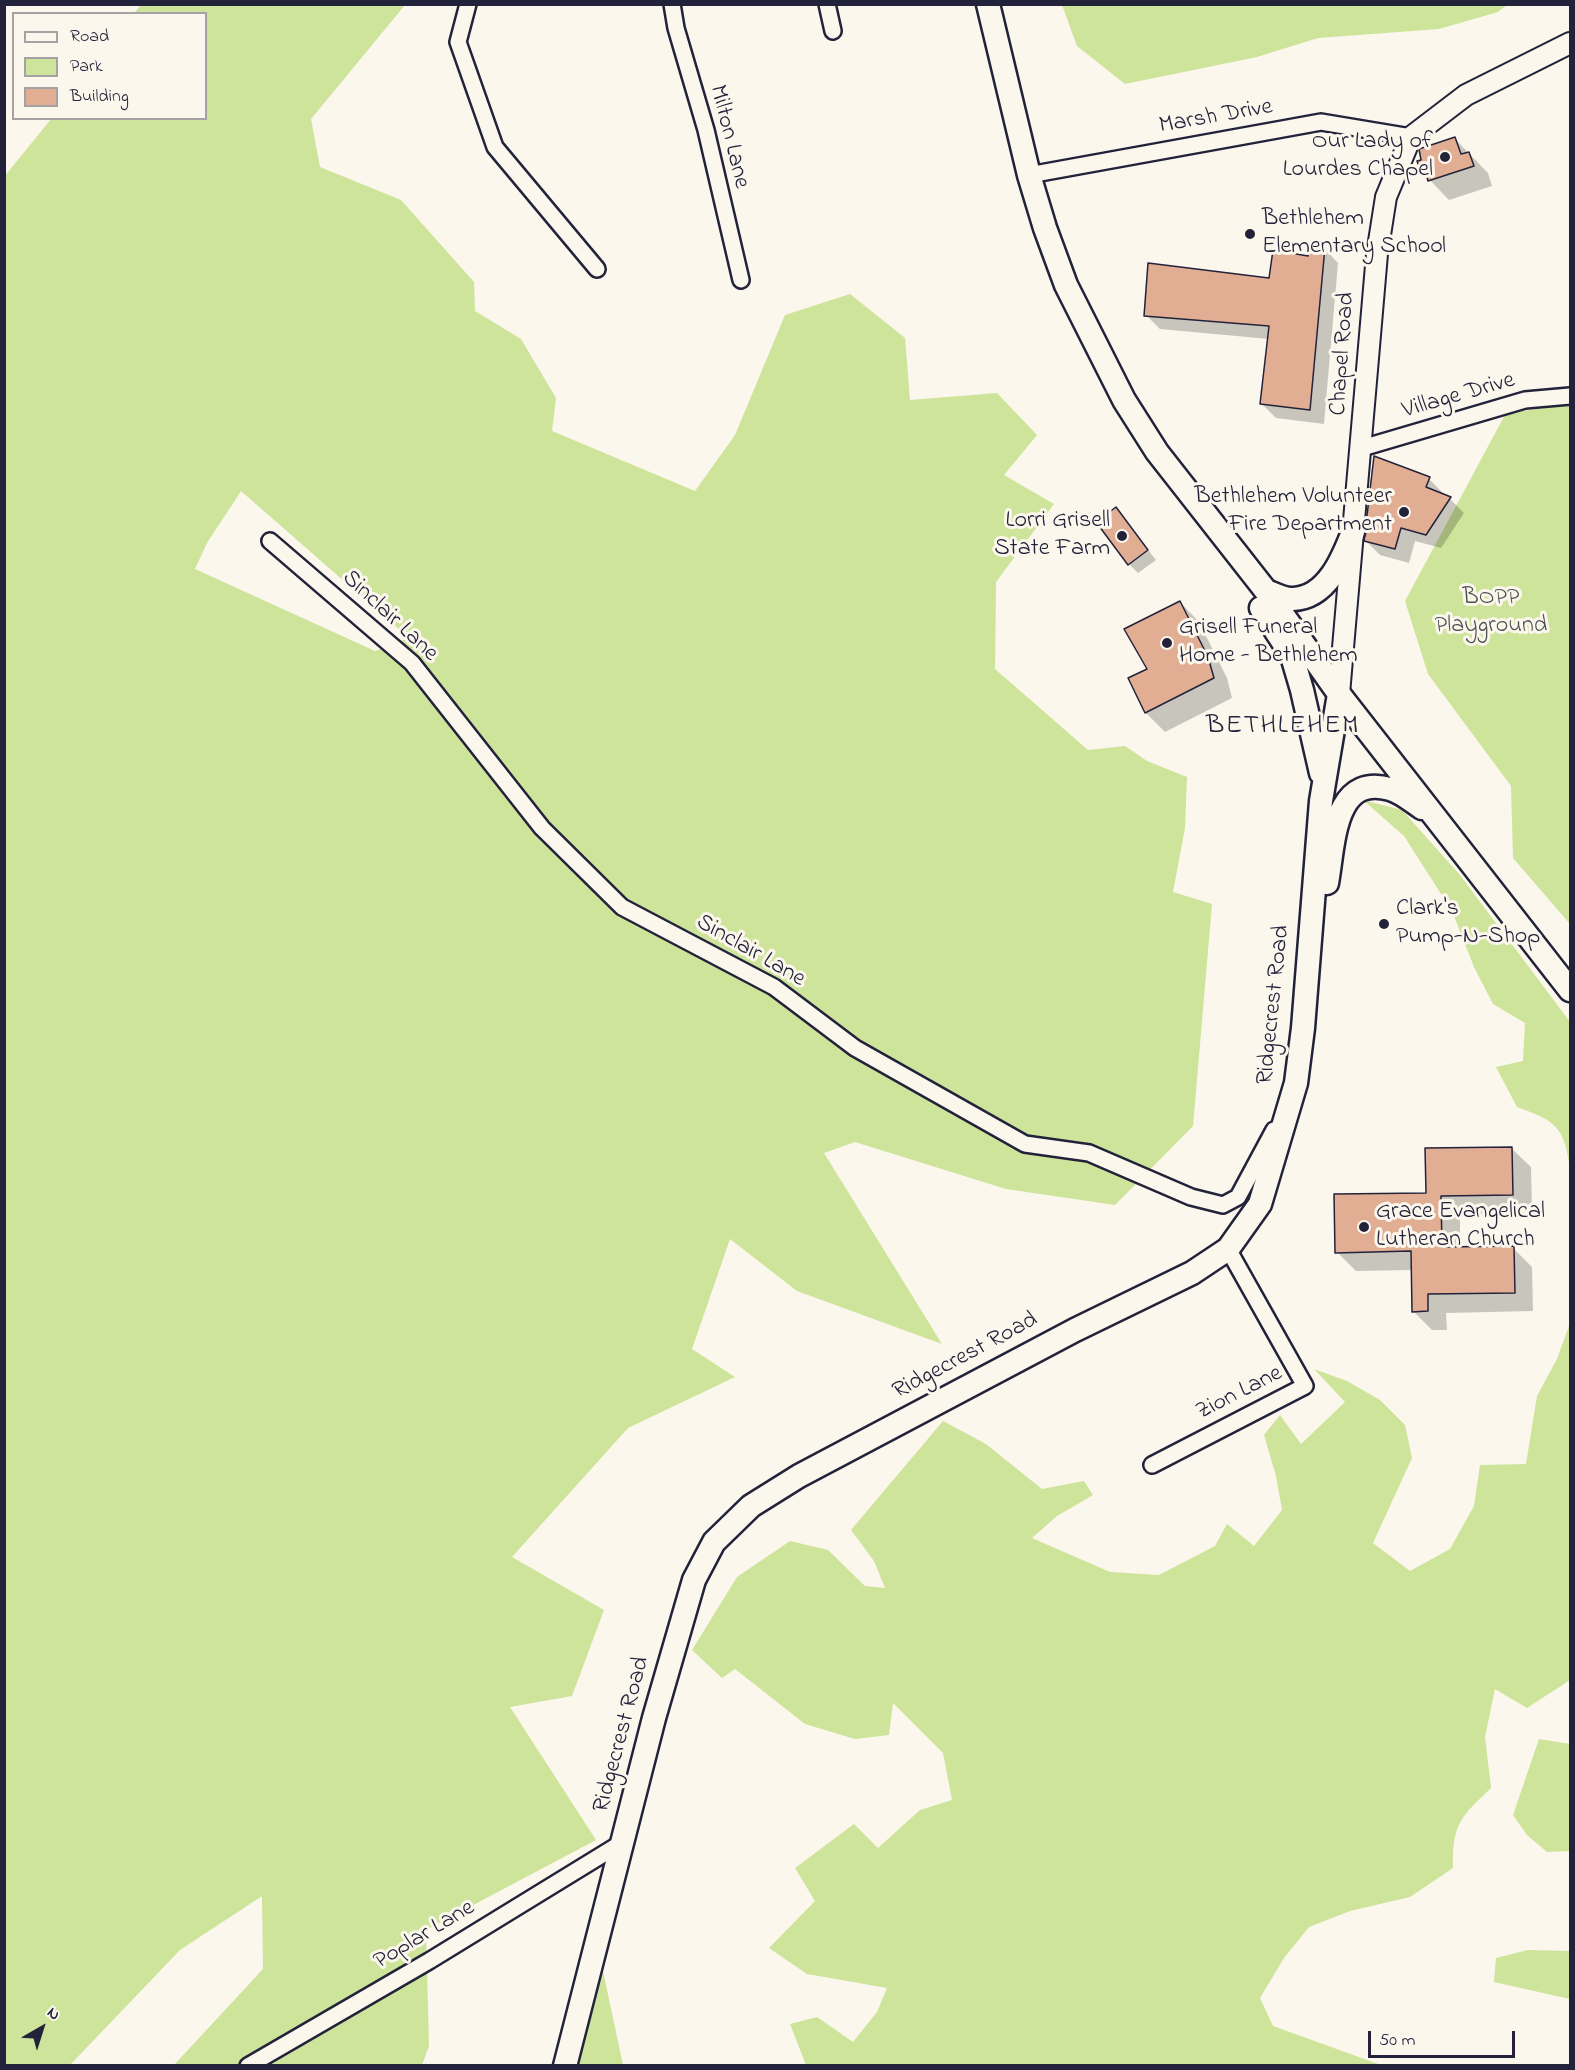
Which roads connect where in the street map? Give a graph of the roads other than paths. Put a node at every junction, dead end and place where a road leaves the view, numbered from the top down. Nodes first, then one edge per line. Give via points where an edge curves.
1 (468, 4) edge
2 (672, 4) edge
3 (827, 4) edge
4 (987, 4) edge
5 (833, 32) dead end
6 (1570, 42) edge
7 (1411, 137) junction
8 (1029, 175) junction
9 (597, 269) dead end
10 (741, 280) dead end
11 (1570, 396) edge
12 (1362, 448) junction
13 (1194, 501) junction
14 (1353, 532) junction
15 (270, 541) dead end
16 (1266, 591) junction
17 (1339, 694) junction
18 (1323, 783) junction
19 (1436, 817) junction
20 (1308, 944) junction
21 (1570, 990) edge
22 (1294, 1093) junction
23 (1228, 1249) junction
24 (1152, 1465) dead end
25 (623, 1842) junction
26 (248, 2066) edge
27 (565, 2066) edge

1 - 9 street via 458,42 495,147
2 - 10 street, Milton Lane
3 - 5 street
4 - 8 main road
6 - 7 street via 1466,95
7 - 8 street, Marsh Drive via 1321,122
7 - 12 street, Chapel Road via 1386,197 1377,254
8 - 13 main road via 1066,285 1119,390 1157,452
11 - 12 street, Village Drive via 1525,400
12 - 14 street, Chapel Road
13 - 16 main road
13 - 18 main road via 1228,562 1292,656
14 - 16 main road via 1340,566 1306,596 1292,600
14 - 17 street, Chapel Road
15 - 22 street, Sinclair Lane via 412,663 542,828 622,907 774,987 855,1048 1025,1144 1089,1153 1191,1197 1223,1205 1238,1197
16 - 17 main road
17 - 18 main road, Ridgecrest Road
17 - 19 main road
18 - 20 main road, Ridgecrest Road
19 - 20 main road via 1391,789 1362,788 1350,795 1342,806 1320,921
19 - 21 main road
20 - 22 main road, Ridgecrest Road
22 - 23 main road, Ridgecrest Road via 1260,1204
23 - 24 street, Zion Lane via 1305,1386
23 - 25 main road, Ridgecrest Road via 1192,1273 1075,1330 800,1476 751,1506 714,1542 687,1601
25 - 26 street, Poplar Lane
25 - 27 main road, Ridgecrest Road

